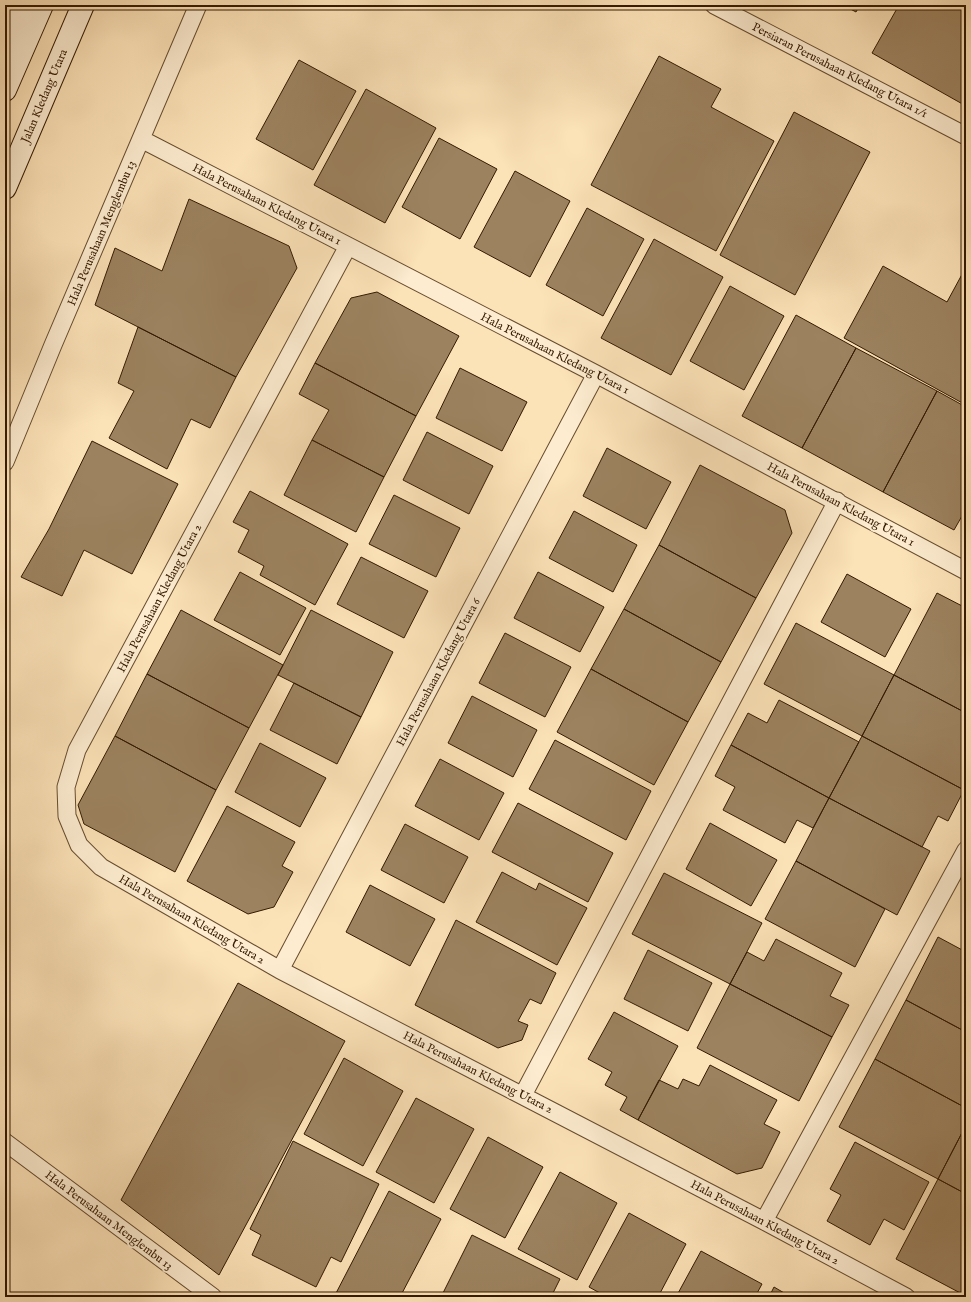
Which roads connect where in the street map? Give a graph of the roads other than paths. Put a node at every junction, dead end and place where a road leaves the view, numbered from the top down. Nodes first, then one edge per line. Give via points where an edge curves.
1 (24, 5) edge
2 (42, 5) edge
3 (83, 5) edge
4 (198, 5) edge
5 (714, 5) edge
6 (5, 44) edge
7 (5, 90) edge
8 (966, 136) edge
9 (140, 139) junction
10 (5, 188) edge
11 (348, 246) junction
12 (596, 374) junction
13 (5, 462) edge
14 (837, 501) junction
15 (966, 571) edge
16 (966, 850) edge
17 (280, 970) junction
18 (523, 1095) junction
19 (5, 1142) edge
20 (764, 1221) junction
21 (213, 1297) edge
22 (906, 1297) edge

1 - 6 main road
2 - 7 main road
3 - 10 main road, Jalan Kledang Utara
4 - 9 street, Hala Perusahaan Menglembu 13
5 - 8 street, Persiaran Perusahaan Kledang Utara 1/1
9 - 11 street, Hala Perusahaan Kledang Utara 1
9 - 13 street, Hala Perusahaan Menglembu 13
11 - 12 street, Hala Perusahaan Kledang Utara 1
11 - 17 street, Hala Perusahaan Kledang Utara 2 via 77,750 66,787 67,816 79,845 101,867
12 - 14 street, Hala Perusahaan Kledang Utara 1
12 - 17 street, Hala Perusahaan Kledang Utara 6
14 - 15 street, Hala Perusahaan Kledang Utara 1
14 - 18 street
16 - 20 street
17 - 18 street, Hala Perusahaan Kledang Utara 2
18 - 20 street, Hala Perusahaan Kledang Utara 2
19 - 21 street, Hala Perusahaan Menglembu 13
20 - 22 street, Hala Perusahaan Kledang Utara 2

